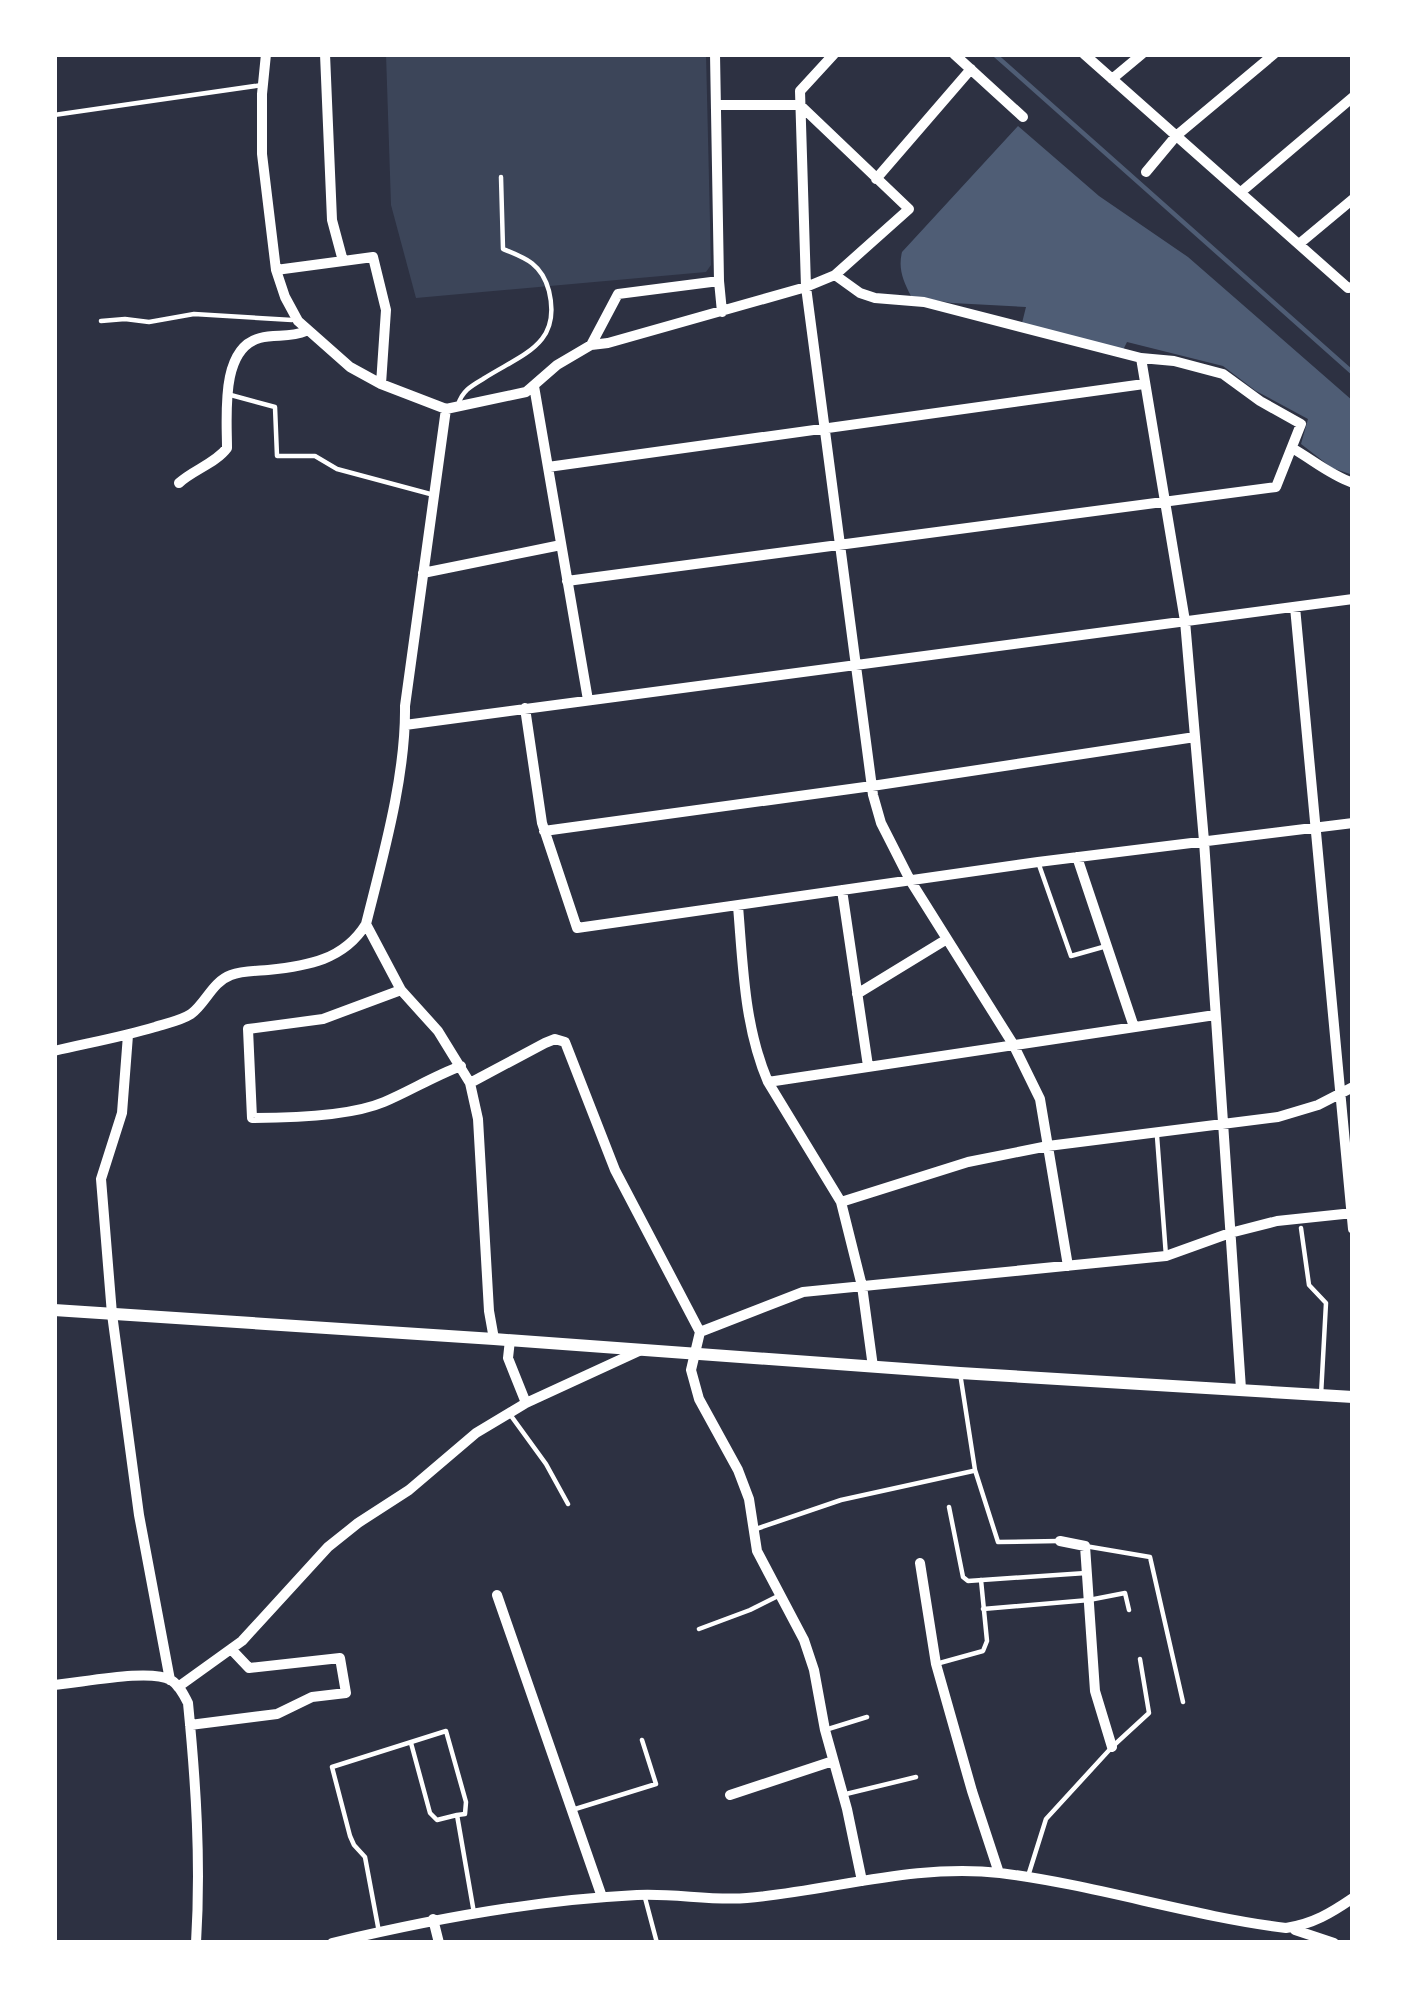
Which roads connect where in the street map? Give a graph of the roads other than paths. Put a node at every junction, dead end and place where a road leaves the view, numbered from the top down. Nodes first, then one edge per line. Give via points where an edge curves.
1 (266, 54) edge
2 (326, 54) edge
3 (715, 54) edge
4 (834, 54) edge
5 (954, 54) edge
6 (1084, 54) edge
7 (1142, 54) edge
8 (1274, 54) edge
9 (970, 69) junction
10 (1112, 80) junction
11 (263, 85) junction
12 (1353, 97) edge
13 (716, 105) junction
14 (800, 105) junction
15 (54, 115) edge
16 (1023, 117) dead end
17 (1177, 136) junction
18 (1146, 172) dead end
19 (500, 177) dead end
20 (876, 179) junction
21 (1241, 192) junction
22 (1353, 200) edge
23 (1299, 244) junction
24 (343, 261) junction
25 (276, 269) junction
26 (836, 274) junction
27 (718, 281) junction
28 (806, 286) junction
29 (1353, 287) edge
30 (722, 311) junction
31 (101, 321) dead end
32 (302, 326) junction
33 (591, 345) junction
34 (1141, 358) junction
35 (381, 384) junction
36 (1144, 384) junction
37 (534, 386) junction
38 (227, 394) junction
39 (452, 407) junction
40 (824, 428) junction
41 (1292, 448) junction
42 (548, 467) junction
43 (1353, 483) edge
44 (179, 484) dead end
45 (434, 495) junction
46 (1165, 501) junction
47 (840, 544) junction
48 (561, 545) junction
49 (423, 572) junction
50 (567, 581) junction
51 (1353, 599) edge
52 (1295, 607) junction
53 (1185, 621) junction
54 (857, 665) junction
55 (588, 700) junction
56 (525, 708) junction
57 (405, 725) junction
58 (1195, 736) junction
59 (872, 786) junction
60 (1353, 824) edge
61 (1317, 828) junction
62 (544, 831) junction
63 (1204, 841) junction
64 (1077, 857) junction
65 (1038, 862) junction
66 (910, 880) junction
67 (842, 890) junction
68 (737, 906) junction
69 (366, 924) junction
70 (947, 939) junction
71 (1106, 946) junction
72 (401, 990) junction
73 (857, 994) junction
74 (1215, 1015) junction
75 (1134, 1027) junction
76 (128, 1035) junction
77 (1013, 1044) junction
78 (54, 1051) edge
79 (461, 1066) junction
80 (868, 1066) junction
81 (768, 1082) junction
82 (470, 1083) junction
83 (1347, 1090) edge
84 (1222, 1125) junction
85 (1157, 1133) junction
86 (1048, 1146) junction
87 (841, 1202) junction
88 (1352, 1213) edge
89 (1301, 1228) dead end
90 (1353, 1228) edge
91 (1230, 1233) junction
92 (1166, 1256) junction
93 (1068, 1266) junction
94 (862, 1286) junction
95 (54, 1310) edge
96 (112, 1314) junction
97 (700, 1332) junction
98 (494, 1339) junction
99 (510, 1340) junction
100 (639, 1351) junction
101 (693, 1354) junction
102 (873, 1367) junction
103 (960, 1373) junction
104 (1241, 1389) junction
105 (1321, 1394) junction
106 (1353, 1397) edge
107 (526, 1403) junction
108 (508, 1413) junction
109 (975, 1470) junction
110 (568, 1504) dead end
111 (950, 1507) dead end
112 (753, 1530) junction
113 (1060, 1541) joint
114 (1085, 1546) junction
115 (920, 1563) dead end
116 (1086, 1573) junction
117 (981, 1580) junction
118 (497, 1594) dead end
119 (780, 1595) junction
120 (1089, 1600) junction
121 (983, 1609) junction
122 (1129, 1610) dead end
123 (699, 1629) dead end
124 (231, 1649) junction
125 (1140, 1659) dead end
126 (936, 1664) junction
127 (174, 1683) junction
128 (54, 1685) edge
129 (1183, 1702) dead end
130 (867, 1717) dead end
131 (190, 1725) junction
132 (825, 1730) junction
133 (642, 1740) dead end
134 (411, 1743) junction
135 (1112, 1747) junction
136 (833, 1761) junction
137 (916, 1777) dead end
138 (730, 1795) dead end
139 (843, 1795) junction
140 (572, 1810) junction
141 (457, 1815) junction
142 (999, 1873) junction
143 (1028, 1878) junction
144 (862, 1881) junction
145 (644, 1894) junction
146 (602, 1897) junction
147 (1353, 1898) edge
148 (474, 1913) junction
149 (433, 1919) junction
150 (1286, 1928) junction
151 (379, 1932) junction
152 (196, 1943) edge
153 (332, 1943) edge
154 (439, 1943) edge
155 (657, 1943) edge
156 (1334, 1943) edge

1 - 11 street
2 - 24 street via 332,220
3 - 13 street
4 - 14 street via 800,91
5 - 9 street
6 - 10 street
7 - 10 street
8 - 17 street
9 - 16 street
9 - 20 street
10 - 17 street
11 - 15 lane
11 - 25 street
12 - 21 street
13 - 14 street
13 - 27 street
14 - 20 street
14 - 28 street
17 - 18 street
17 - 21 street
19 - 39 lane via 503,249 545,276 552,317 544,340
20 - 26 street via 909,209
21 - 23 street
22 - 23 street
23 - 29 street
24 - 25 street
24 - 35 street via 373,257 386,310
25 - 32 street
26 - 28 street
26 - 34 street via 875,298 924,302
27 - 30 street
27 - 33 street via 618,295
28 - 30 street
28 - 40 street
30 - 33 street
31 - 32 lane via 194,314
32 - 35 street
32 - 38 street via 293,337 244,346
33 - 37 street
34 - 36 street
34 - 41 street via 1223,374 1301,424
35 - 39 street
36 - 40 street
36 - 46 street
37 - 39 street
37 - 42 street
38 - 44 street via 227,448
38 - 45 lane via 275,406 277,456 315,456
39 - 45 street
40 - 42 street
40 - 47 street
41 - 43 street
41 - 46 street via 1276,487
42 - 48 street
45 - 49 street
46 - 47 street
46 - 53 street
47 - 50 street
47 - 54 street
48 - 49 street
48 - 50 street
49 - 57 street
50 - 55 street
51 - 52 street
52 - 53 street
52 - 61 street
53 - 54 street
53 - 58 street
54 - 55 street
54 - 59 street
55 - 56 street
56 - 57 street
56 - 62 street
57 - 69 street
58 - 59 street
58 - 63 street
59 - 62 street
59 - 66 street via 880,823
60 - 61 street
61 - 63 street
61 - 83 street
62 - 68 street via 577,928
63 - 64 street
63 - 74 street
64 - 65 street
64 - 71 street
65 - 66 street
65 - 71 lane via 1071,956
66 - 67 street
66 - 70 street
67 - 68 street
67 - 73 street
68 - 81 street via 750,1027
69 - 72 street
69 - 76 street via 323,961 227,976 184,1018
70 - 73 street
70 - 77 street
71 - 75 street
72 - 79 street
72 - 79 street via 323,1019 248,1029 252,1118 380,1104
73 - 80 street
74 - 75 street
74 - 84 street
75 - 77 street
76 - 78 street
76 - 96 street via 122,1113 101,1180
77 - 80 street
77 - 86 street via 1040,1100
79 - 82 street
80 - 81 street
81 - 87 street
82 - 97 street via 545,1043 565,1042 615,1170
82 - 98 street
83 - 84 street via 1318,1106
83 - 88 street
84 - 85 street
84 - 91 street
85 - 86 street
85 - 92 lane
86 - 87 street
86 - 93 street
87 - 94 street
88 - 90 street
88 - 91 street
89 - 105 lane via 1309,1285 1326,1303
91 - 92 street
91 - 104 street
92 - 93 street
93 - 94 street
94 - 97 street via 803,1292
94 - 102 street
95 - 96 street
96 - 98 street
96 - 127 street via 139,1515
97 - 101 street
98 - 99 street
99 - 100 street
99 - 107 street via 508,1358
100 - 101 street
100 - 107 street
101 - 102 street
101 - 112 street via 699,1399 739,1470
102 - 103 street
103 - 104 street
103 - 109 lane
104 - 105 street
105 - 106 street
107 - 108 street
108 - 110 lane
108 - 124 street via 328,1547
109 - 112 lane via 841,1500
109 - 113 lane via 998,1541
111 - 117 lane via 963,1577
112 - 119 street
113 - 114 street
114 - 116 street
114 - 129 lane via 1150,1557
115 - 126 street
116 - 117 lane
116 - 120 street
117 - 121 lane
118 - 140 street
119 - 123 lane
119 - 132 street via 804,1640
120 - 121 lane
120 - 122 lane via 1125,1593
120 - 135 street via 1095,1691
121 - 126 lane via 983,1651
124 - 127 street
124 - 131 street via 249,1668 340,1658 346,1693 312,1697 277,1714
125 - 135 lane via 1149,1714
126 - 142 street
127 - 128 street via 144,1675
127 - 131 street
130 - 132 lane
131 - 152 street via 200,1853
132 - 136 street
133 - 140 lane via 656,1784
134 - 141 lane via 430,1813 437,1820
134 - 141 lane via 446,1731 466,1802 465,1814
134 - 151 lane via 332,1767 350,1836 365,1857
135 - 143 lane via 1046,1819
136 - 138 street
136 - 139 street
137 - 139 lane
139 - 144 street
140 - 146 street
141 - 148 lane
142 - 143 street
142 - 144 street
143 - 150 street
144 - 145 street via 743,1898
145 - 146 street
145 - 155 lane
146 - 148 street
147 - 150 street via 1324,1918
148 - 149 street
149 - 151 street
149 - 154 street
150 - 156 street
151 - 153 street

